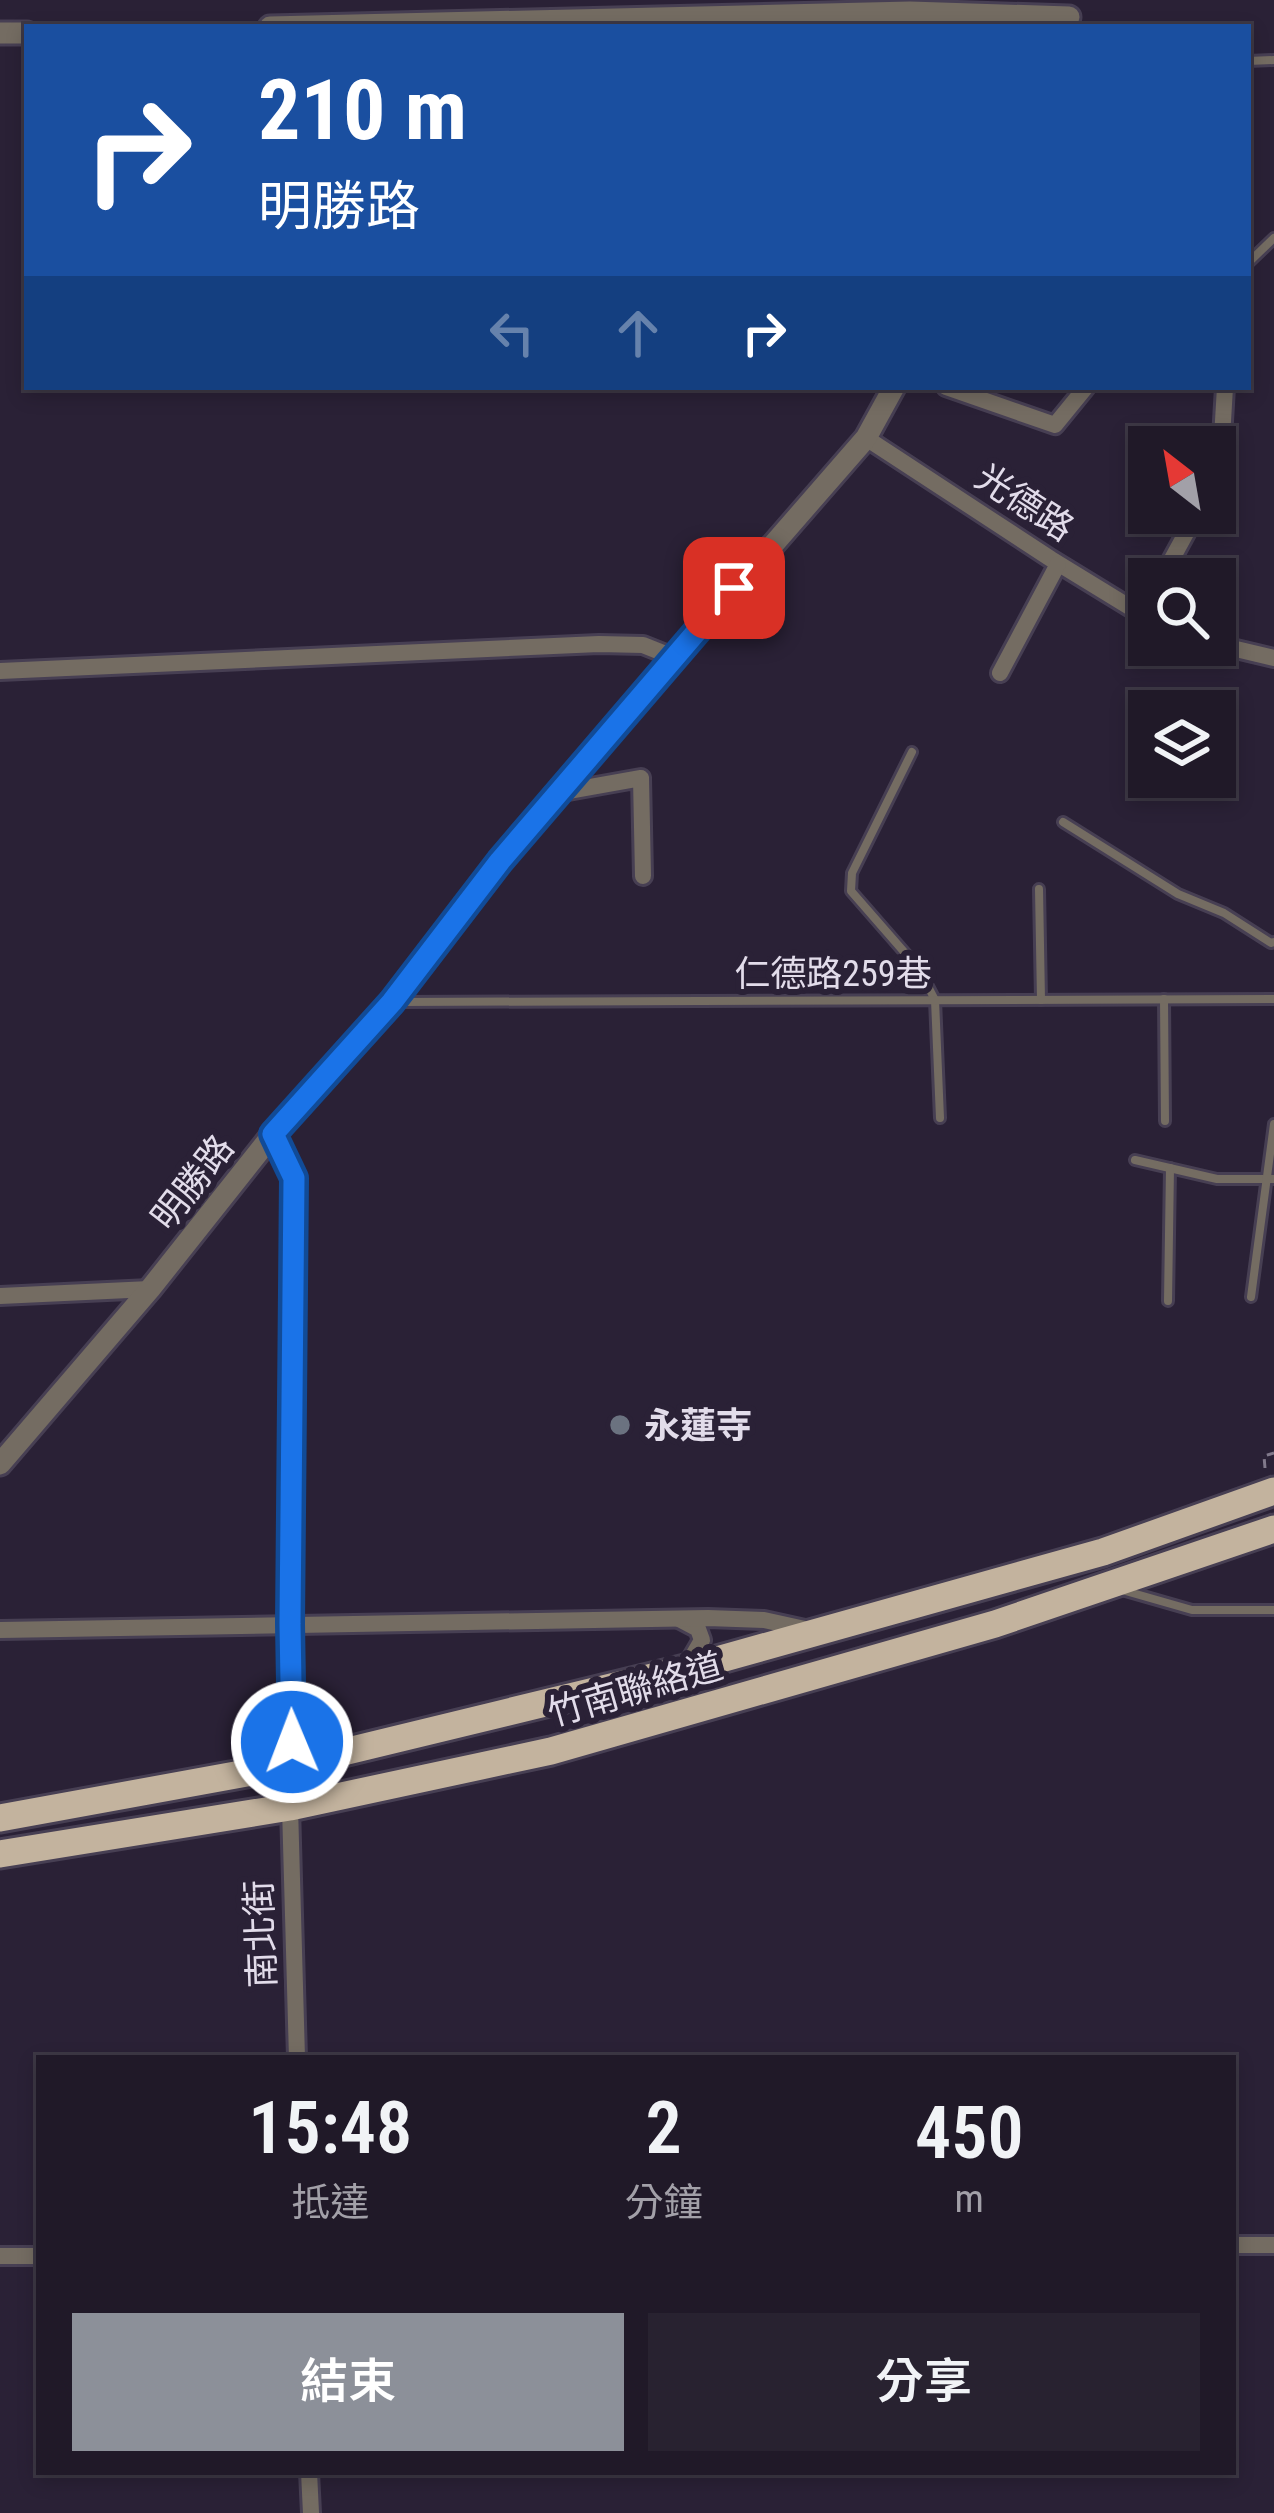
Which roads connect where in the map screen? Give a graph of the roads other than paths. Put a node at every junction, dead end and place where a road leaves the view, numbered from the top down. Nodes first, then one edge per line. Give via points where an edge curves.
1 (835, 0) edge
2 (910, 6) edge
3 (804, 14) junction
4 (1070, 15) edge
5 (770, 21) edge
6 (520, 24) edge
7 (1274, 238) edge
8 (1251, 260) edge
9 (892, 390) edge
10 (955, 390) edge
11 (1083, 390) edge
12 (1226, 390) edge
13 (1223, 426) edge
14 (866, 438) junction
15 (1058, 564) junction
16 (1128, 602) edge
17 (1236, 649) edge
18 (673, 657) junction
19 (1274, 658) edge
20 (0, 671) edge
21 (1000, 674) dead end
22 (912, 752) dead end
23 (557, 793) junction
24 (1063, 822) dead end
25 (643, 876) dead end
26 (1039, 889) dead end
27 (1274, 942) edge
28 (1274, 998) edge
29 (1164, 999) junction
30 (935, 1000) junction
31 (1041, 1000) junction
32 (392, 1002) junction
33 (940, 1118) dead end
34 (1165, 1121) dead end
35 (1274, 1124) edge
36 (273, 1134) junction
37 (1135, 1160) dead end
38 (1170, 1168) junction
39 (1270, 1179) edge
40 (150, 1289) junction
41 (0, 1296) edge
42 (1250, 1297) dead end
43 (1168, 1301) dead end
44 (0, 1464) edge
45 (1274, 1491) edge
46 (1274, 1529) edge
47 (1103, 1552) junction
48 (1110, 1586) junction
49 (1274, 1610) edge
50 (678, 1618) junction
51 (290, 1624) junction
52 (0, 1630) edge
53 (818, 1633) junction
54 (685, 1670) junction
55 (290, 1765) junction
56 (290, 1808) junction
57 (0, 1818) edge
58 (0, 1854) edge
59 (297, 2055) edge
60 (1236, 2245) edge
61 (1274, 2245) edge
62 (0, 2256) edge
63 (36, 2256) edge
64 (310, 2475) edge
65 (311, 2513) edge

1 - 3 lane
2 - 3 street
2 - 4 street
3 - 5 street
5 - 6 street
7 - 8 lane
9 - 14 street, 明勝路
10 - 11 street via 1055,424
12 - 13 street
14 - 15 street, 光德路
14 - 18 street, 明勝路
15 - 16 street, 光德路
15 - 21 street
17 - 19 street
18 - 20 street via 644,645 599,644
18 - 23 street, 明勝路
22 - 30 lane via 852,873 851,891 919,969
23 - 25 street via 641,778
23 - 32 street, 明勝路
24 - 27 lane
26 - 31 lane
28 - 29 lane, 仁德路259巷
29 - 31 lane, 仁德路259巷
29 - 34 lane
30 - 31 lane, 仁德路259巷
30 - 32 lane, 仁德路259巷
30 - 33 lane
32 - 36 street, 明勝路
35 - 39 lane
36 - 40 street, 明勝路
36 - 51 street via 294,1178
37 - 38 lane
38 - 39 lane
38 - 43 lane
39 - 42 lane
40 - 41 street
40 - 44 street, 明勝路
45 - 47 main road, 竹南聯絡道
46 - 48 main road, 竹南聯絡道
47 - 48 lane
47 - 53 main road, 竹南聯絡道
48 - 49 lane via 1192,1610
48 - 56 main road, 竹南聯絡道 via 551,1751
50 - 51 street
50 - 53 street via 764,1620
50 - 54 street via 702,1640
51 - 52 street
51 - 55 street
53 - 54 main road, 竹南聯絡道
54 - 55 main road, 竹南聯絡道
55 - 57 main road, 竹南聯絡道
56 - 58 main road, 竹南聯絡道
56 - 59 street, 南北街
60 - 61 street
62 - 63 street
64 - 65 street

